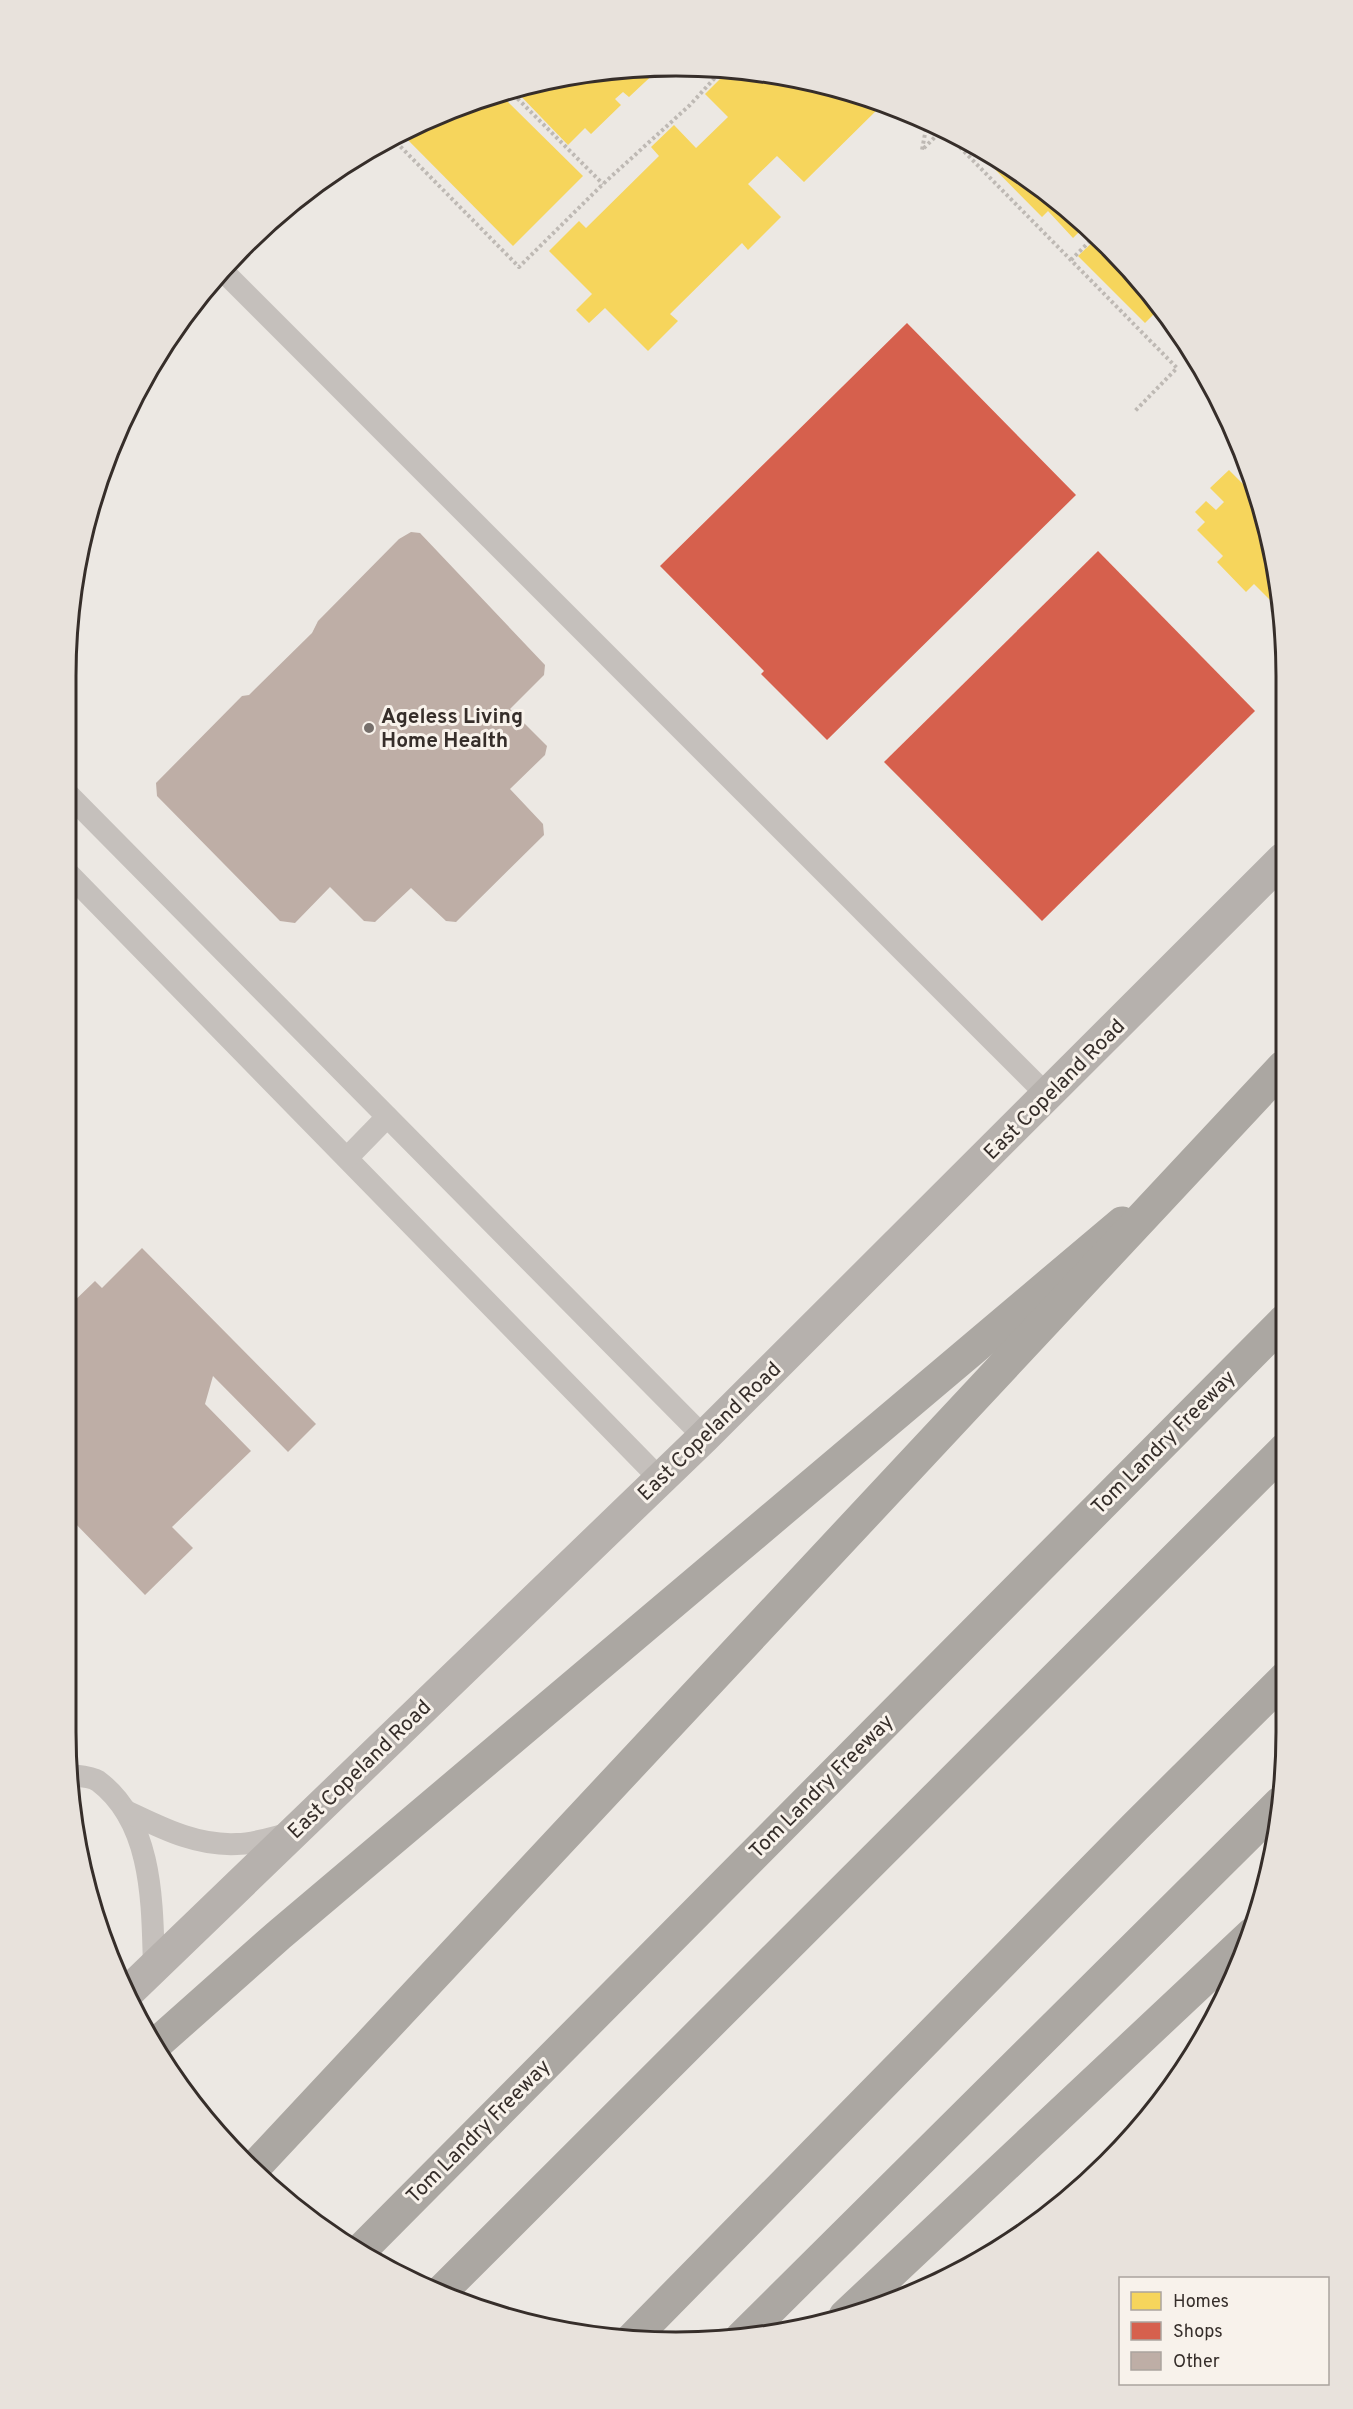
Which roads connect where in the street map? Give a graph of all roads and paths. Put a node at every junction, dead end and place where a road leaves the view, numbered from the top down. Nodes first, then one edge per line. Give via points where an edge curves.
1 (715, 78) edge
2 (517, 98) edge
3 (926, 131) edge
4 (936, 136) edge
5 (399, 145) edge
6 (960, 148) edge
7 (603, 184) junction
8 (1090, 241) edge
9 (1071, 260) junction
10 (229, 277) edge
11 (1135, 411) dead end
12 (76, 802) edge
13 (1276, 866) edge
14 (76, 881) edge
15 (1276, 1074) edge
16 (1276, 1092) edge
17 (1048, 1096) junction
18 (387, 1117) junction
19 (348, 1157) junction
20 (1276, 1330) edge
21 (704, 1437) junction
22 (1276, 1458) edge
23 (660, 1479) junction
24 (1276, 1687) edge
25 (78, 1776) edge
26 (126, 1811) junction
27 (1271, 1812) edge
28 (293, 1832) junction
29 (1236, 1949) edge
30 (154, 1967) junction
31 (133, 1987) edge
32 (161, 2039) edge
33 (258, 2163) edge
34 (365, 2245) edge
35 (446, 2287) edge
36 (857, 2304) edge
37 (752, 2327) edge
38 (640, 2331) edge

1 - 7 path
2 - 7 path
3 - 4 path via 922,150
5 - 7 path via 519,267
6 - 9 path
8 - 9 path
9 - 11 path via 1177,368
10 - 17 lane
12 - 18 lane
13 - 17 main road, East Copeland Road
14 - 19 lane
15 - 33 highway, bridge
16 - 32 highway via 279,1935
17 - 21 main road, East Copeland Road
18 - 19 lane
18 - 21 lane
19 - 23 lane
20 - 34 highway, Tom Landry Freeway
21 - 23 main road, East Copeland Road
22 - 35 highway
23 - 28 main road, East Copeland Road
24 - 38 highway
25 - 26 lane via 97,1780
26 - 28 lane via 200,1842 238,1845
26 - 30 lane via 147,1871
27 - 37 highway
28 - 30 main road, East Copeland Road
29 - 36 highway
30 - 31 main road, East Copeland Road

